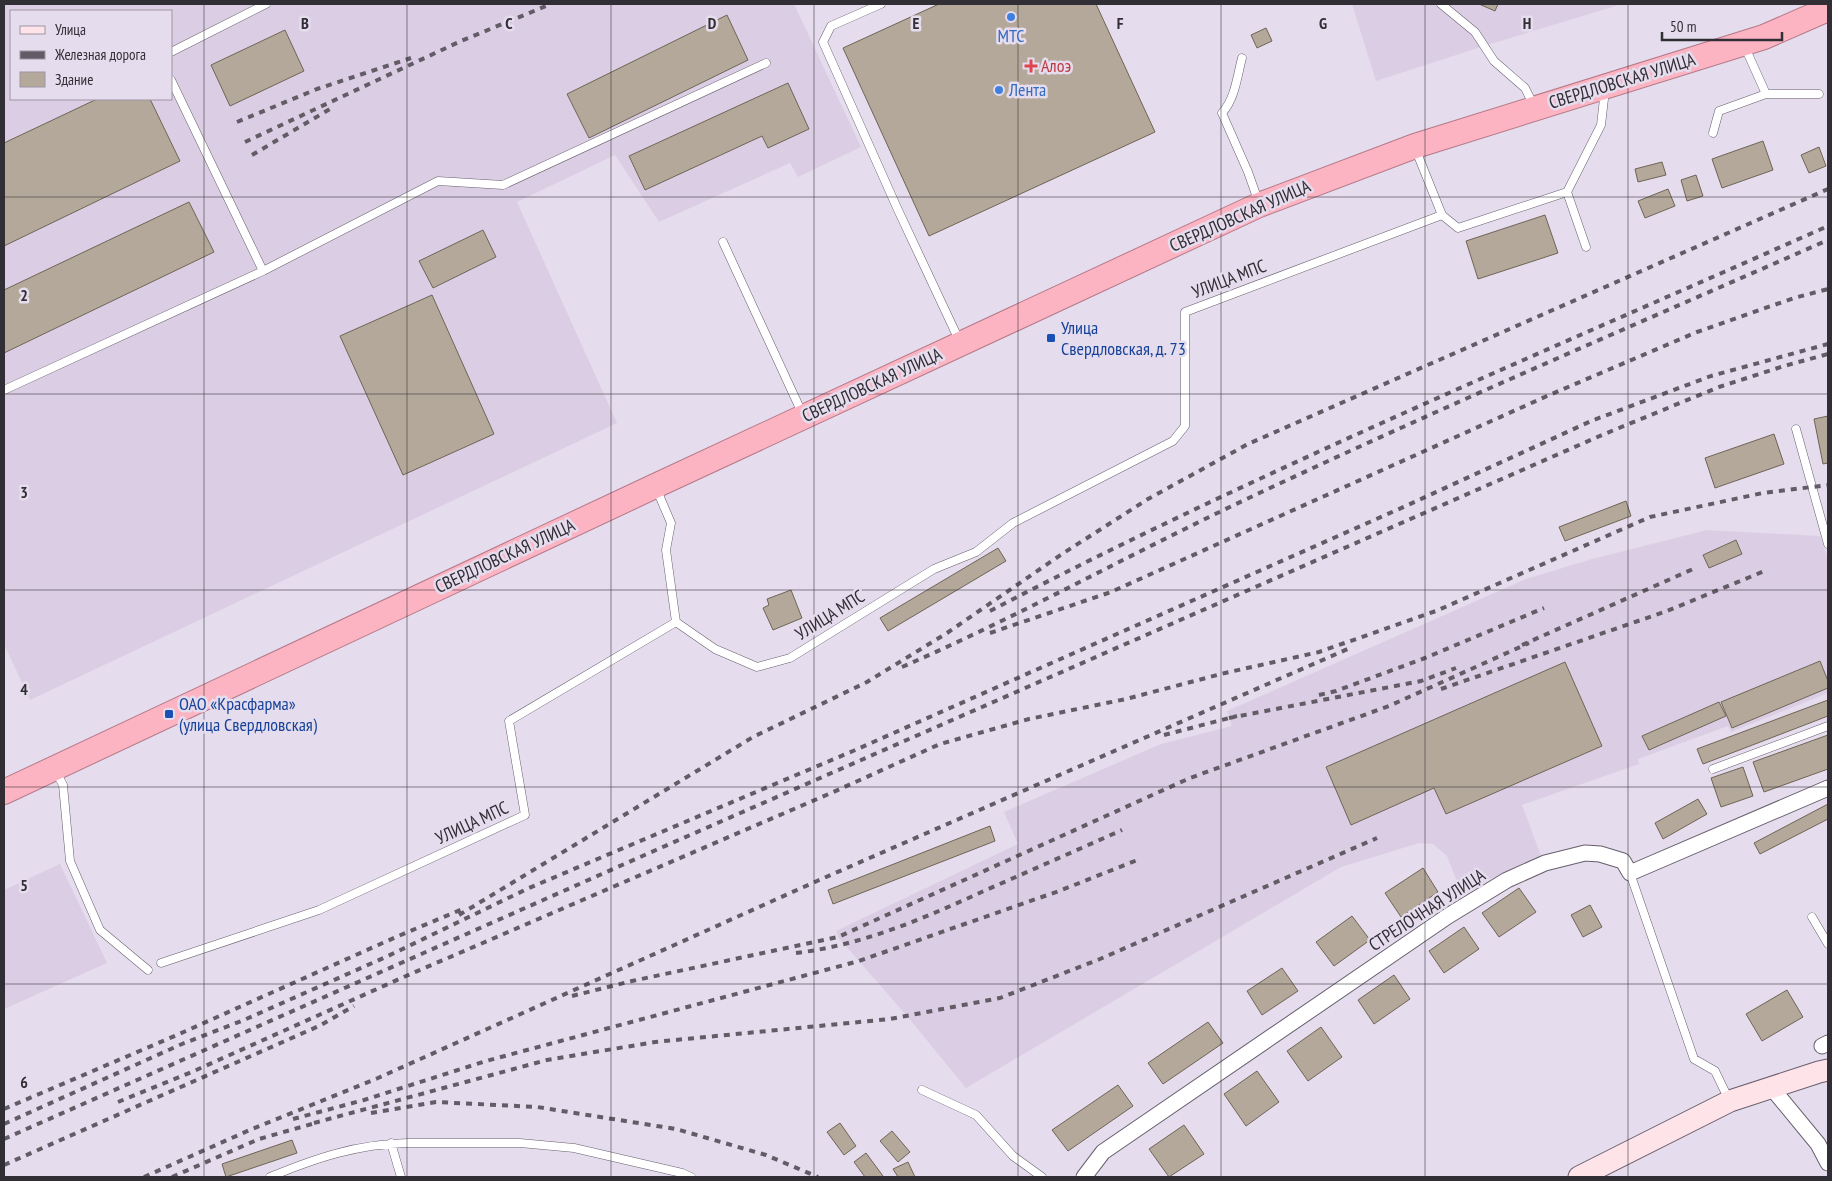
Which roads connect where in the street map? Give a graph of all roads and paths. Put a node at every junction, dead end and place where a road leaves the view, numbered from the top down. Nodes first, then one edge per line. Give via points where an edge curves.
1 (266, 4) edge
2 (881, 4) edge
3 (1440, 4) edge
4 (1828, 10) edge
5 (1828, 26) edge
6 (1753, 40) junction
7 (172, 51) edge
8 (1242, 58) dead end
9 (766, 63) dead end
10 (172, 82) edge
11 (1606, 86) junction
12 (1766, 94) junction
13 (1819, 94) dead end
14 (1534, 108) junction
15 (1713, 133) dead end
16 (1415, 146) junction
17 (1567, 192) junction
18 (1259, 204) junction
19 (1442, 215) junction
20 (723, 242) dead end
21 (1586, 247) dead end
22 (263, 271) junction
23 (961, 344) junction
24 (4, 390) edge
25 (804, 417) junction
26 (1796, 429) dead end
27 (655, 486) junction
28 (1828, 544) edge
29 (676, 622) junction
30 (1828, 726) edge
31 (54, 768) junction
32 (1713, 769) dead end
33 (1828, 788) edge
34 (4, 792) edge
35 (1630, 873) junction
36 (1812, 917) dead end
37 (1828, 944) edge
38 (161, 963) dead end
39 (148, 970) dead end
40 (1828, 1070) edge
41 (1771, 1087) junction
42 (922, 1090) dead end
43 (1730, 1101) junction
44 (391, 1143) junction
45 (1828, 1163) edge
46 (270, 1177) edge
47 (400, 1177) edge
48 (691, 1177) edge
49 (1042, 1177) edge
50 (1084, 1177) edge
51 (1579, 1177) edge

1 - 7 lane
2 - 23 lane via 832,26 823,42
3 - 14 lane via 1475,32 1494,61 1525,88
4 - 6 highway, СВЕРДЛОВСКАЯ УЛИЦА
5 - 6 highway, СВЕРДЛОВСКАЯ УЛИЦА
6 - 11 highway, СВЕРДЛОВСКАЯ УЛИЦА
6 - 12 lane
8 - 18 lane via 1232,96 1222,113
9 - 22 lane via 503,186 438,181
10 - 22 lane
11 - 14 highway, СВЕРДЛОВСКАЯ УЛИЦА
11 - 17 lane via 1601,125
12 - 13 lane
12 - 15 lane via 1719,111
14 - 16 highway, СВЕРДЛОВСКАЯ УЛИЦА
16 - 18 highway, СВЕРДЛОВСКАЯ УЛИЦА
16 - 19 lane
17 - 19 lane via 1458,228
17 - 21 lane
18 - 23 highway, СВЕРДЛОВСКАЯ УЛИЦА
19 - 29 lane, УЛИЦА МПС via 1185,312 1185,426 1173,441 1013,523 976,552 934,569 790,658 757,667 716,649
20 - 25 lane
22 - 24 lane
23 - 25 highway, СВЕРДЛОВСКАЯ УЛИЦА
25 - 27 highway, СВЕРДЛОВСКАЯ УЛИЦА
26 - 28 lane
27 - 29 lane via 671,524 666,550
27 - 31 highway, СВЕРДЛОВСКАЯ УЛИЦА
29 - 38 lane, УЛИЦА МПС via 509,721 525,815 319,910
30 - 32 lane
31 - 34 highway, СВЕРДЛОВСКАЯ УЛИЦА
31 - 39 lane via 63,785 70,861 100,930
33 - 35 street
35 - 43 lane via 1694,1059 1715,1072
35 - 50 street, СТРЕЛОЧНАЯ УЛИЦА via 1623,861 1585,853 1545,863 1507,880 1448,916 1103,1152
36 - 37 lane
40 - 41 main road
41 - 43 main road
41 - 45 street via 1818,1144
42 - 49 lane via 976,1115 1013,1156
43 - 51 main road
44 - 46 lane via 313,1160
44 - 47 lane
44 - 48 lane via 520,1143 574,1148

